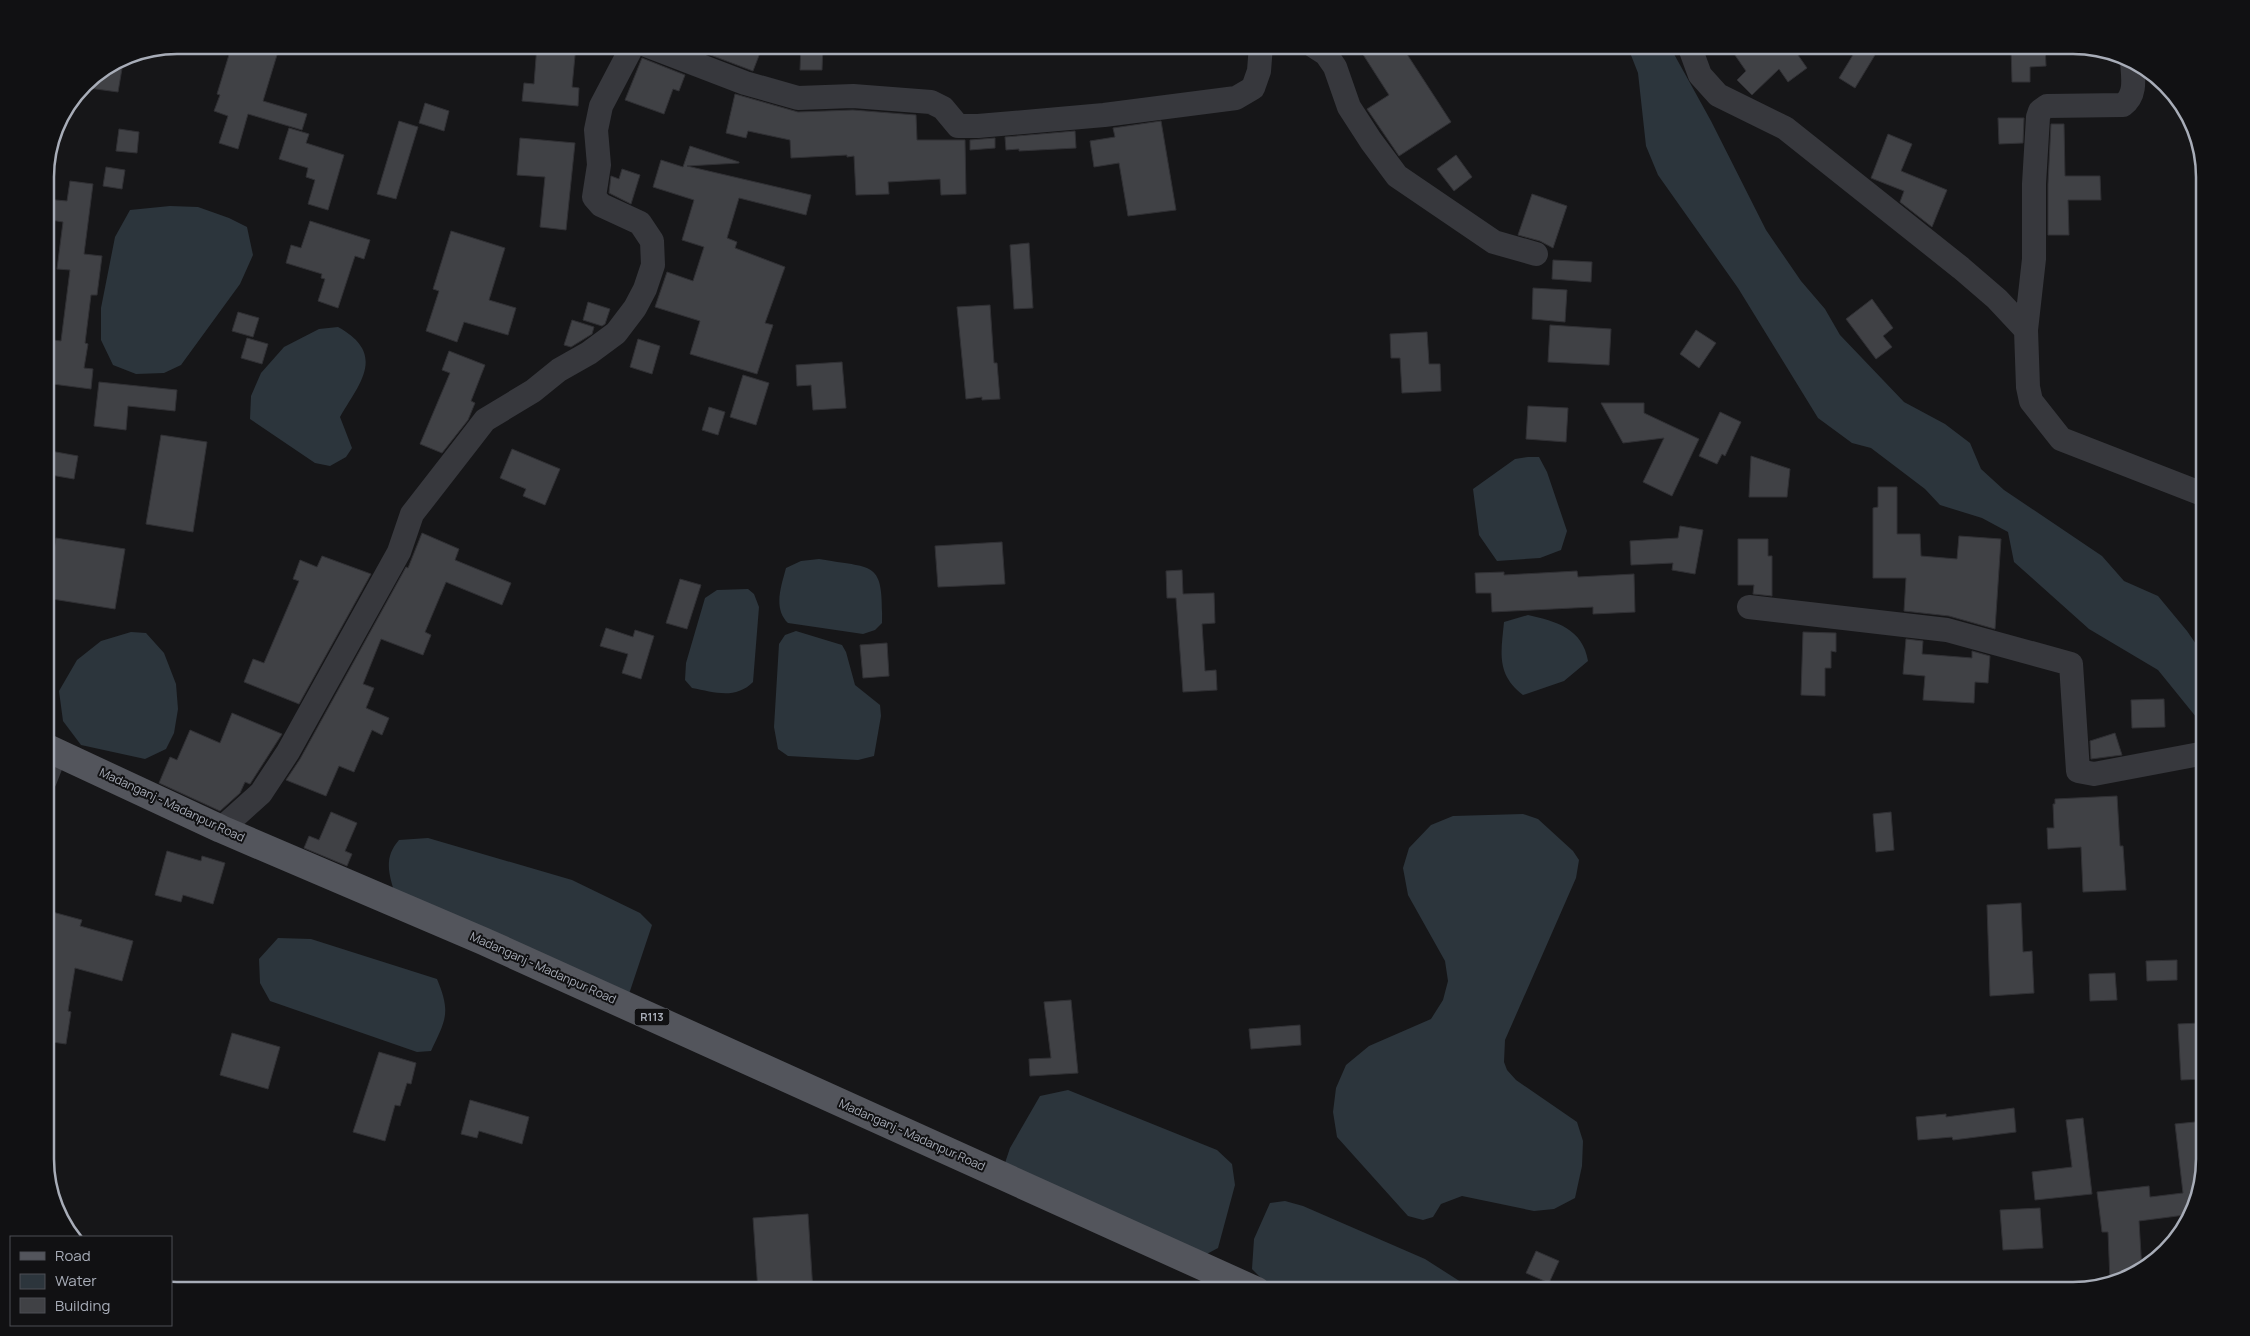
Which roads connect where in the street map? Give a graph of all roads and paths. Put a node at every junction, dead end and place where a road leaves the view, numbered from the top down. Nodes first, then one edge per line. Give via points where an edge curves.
1 (628, 54) edge
2 (669, 54) edge
3 (1260, 54) edge
4 (1326, 54) edge
5 (1692, 54) edge
6 (2132, 69) edge
7 (1536, 254) dead end
8 (2026, 330) junction
9 (2196, 492) edge
10 (1749, 607) dead end
11 (54, 751) edge
12 (2196, 755) edge
13 (222, 829) junction
14 (1237, 1282) edge

1 - 13 street via 601,106 596,130 599,165 594,197 601,204 640,223 652,241 653,265 645,290 616,333 589,354 559,370 533,391 485,420 412,514 399,552 288,752 260,794
2 - 3 street via 737,80 798,98 853,96 931,102 943,108 958,126 1104,115 1236,98 1253,88
4 - 7 street via 1335,67 1349,107 1397,176 1494,242
5 - 8 street via 1700,75 1718,96 1784,128 1961,268
6 - 8 street via 2133,92 2123,105 2047,106 2040,111 2034,184 2034,259
8 - 9 street via 2031,401 2061,439
10 - 12 street via 1947,630 2070,664 2078,771 2094,774
11 - 13 main road, Madanganj - Madanpur Road / R113
13 - 14 main road, Madanganj - Madanpur Road / R113 via 501,949

